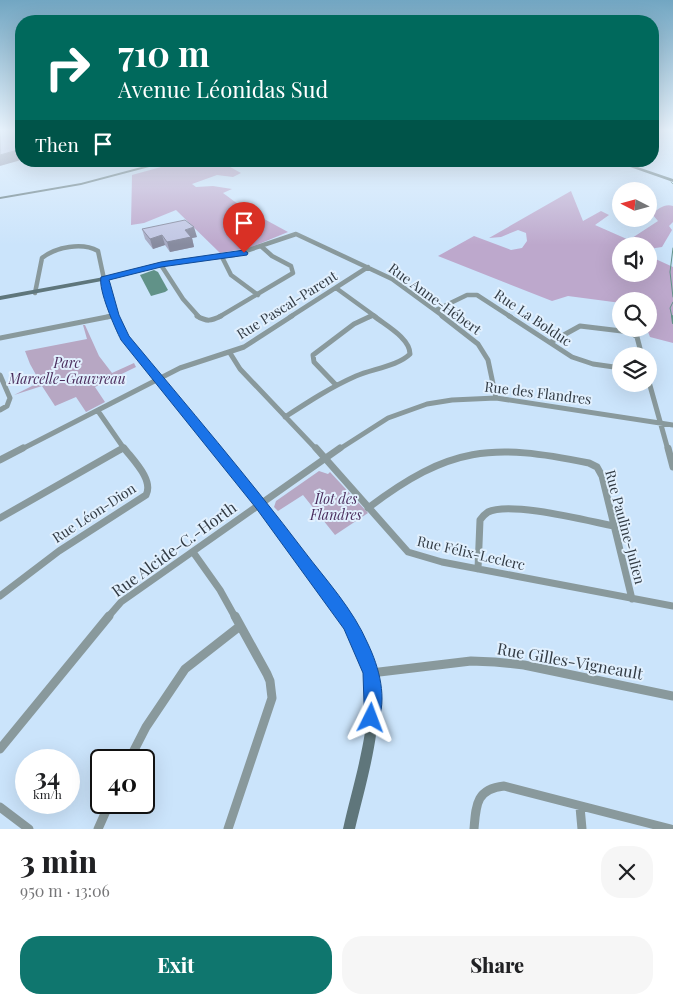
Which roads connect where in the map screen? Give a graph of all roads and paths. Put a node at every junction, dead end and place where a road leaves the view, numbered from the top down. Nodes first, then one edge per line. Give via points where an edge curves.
1 (142, 168) edge
2 (634, 168) edge
3 (673, 181) edge
4 (0, 197) edge
5 (262, 247) junction
6 (222, 258) junction
7 (161, 264) junction
8 (368, 267) junction
9 (104, 279) junction
10 (336, 288) junction
11 (35, 293) junction
12 (258, 294) junction
13 (0, 298) edge
14 (436, 310) junction
15 (115, 315) junction
16 (373, 315) junction
17 (0, 338) edge
18 (551, 342) junction
19 (640, 347) edge
20 (230, 353) junction
21 (612, 366) edge
22 (0, 375) edge
23 (157, 378) junction
24 (336, 386) junction
25 (652, 392) edge
26 (496, 398) junction
27 (0, 410) edge
28 (98, 411) junction
29 (285, 417) junction
30 (659, 422) junction
31 (673, 425) edge
32 (124, 448) junction
33 (324, 459) junction
34 (0, 460) edge
35 (673, 467) edge
36 (260, 504) junction
37 (368, 508) junction
38 (0, 518) edge
39 (614, 526) junction
40 (193, 552) junction
41 (478, 569) junction
42 (0, 596) edge
43 (632, 599) junction
44 (673, 606) edge
45 (240, 626) junction
46 (371, 673) junction
47 (673, 696) edge
48 (0, 749) edge
49 (135, 749) edge
50 (0, 807) edge
51 (580, 807) junction
52 (105, 814) edge
53 (29, 829) edge
54 (98, 829) edge
55 (228, 829) edge
56 (349, 829) edge
57 (474, 829) edge
58 (582, 829) edge
59 (671, 829) edge

1 - 4 street via 82,184
2 - 3 street
5 - 6 street
5 - 8 street, Rue Anne-Hébert via 291,234 300,235
5 - 12 street via 294,271
6 - 7 street
6 - 12 street via 225,268 234,278
7 - 9 street
7 - 12 street via 193,313 202,321 216,320
8 - 10 street, Rue Pascal-Parent
8 - 14 street, Rue Anne-Hébert via 392,278
9 - 11 street
9 - 11 street via 96,248 86,246 54,251 42,258
9 - 15 street
10 - 16 street
10 - 20 street, Rue Pascal-Parent
11 - 13 street
14 - 18 street, Rue La Bolduc via 475,294
14 - 26 street, Rue Anne-Hébert via 481,347 489,364
15 - 17 street
15 - 23 street via 125,338
16 - 24 street via 354,324 313,355 314,362
16 - 24 street via 408,344 410,354 405,359
18 - 19 street via 581,326 630,332 637,337
18 - 21 street, Rue La Bolduc via 569,356
20 - 23 street, Rue Pascal-Parent via 186,365
20 - 29 street, Rue Félix-Leclerc via 240,369
22 - 27 street via 10,398 7,406
23 - 28 street, Rue Pascal-Parent
23 - 36 street
24 - 29 street
25 - 30 street
26 - 30 street, Rue des Flandres
26 - 33 street, Rue des Flandres via 452,400 404,411 368,429
28 - 32 street, Rue Léon-Dion
28 - 34 street, Rue Pascal-Parent
29 - 33 street, Rue Félix-Leclerc
30 - 31 street, Rue des Flandres
30 - 35 street
32 - 38 street
32 - 42 street, Rue Léon-Dion via 148,482 144,498 59,552
33 - 36 street, Rue Alcide-C.-Horth
33 - 37 street, Rue Félix-Leclerc
36 - 40 street, Rue Alcide-C.-Horth
36 - 46 street via 350,624
37 - 39 street, Rue Pauline-Julien via 421,472 455,457 478,452 511,451 594,464 602,476
37 - 41 street, Rue Félix-Leclerc via 408,552
39 - 41 street via 521,510 489,512 480,520
39 - 43 street, Rue Pauline-Julien
40 - 45 street
40 - 48 street, Rue Alcide-C.-Horth via 121,602
41 - 43 street, Rue Félix-Leclerc
43 - 44 street, Rue Félix-Leclerc
45 - 49 street via 186,669 146,727
45 - 55 street via 267,674 272,698
46 - 47 street, Rue Gilles-Vigneault via 471,661 495,662
46 - 56 street via 370,733
50 - 53 street
51 - 57 street via 504,786 492,786 482,794 476,808
51 - 58 street
51 - 59 street
52 - 54 street

